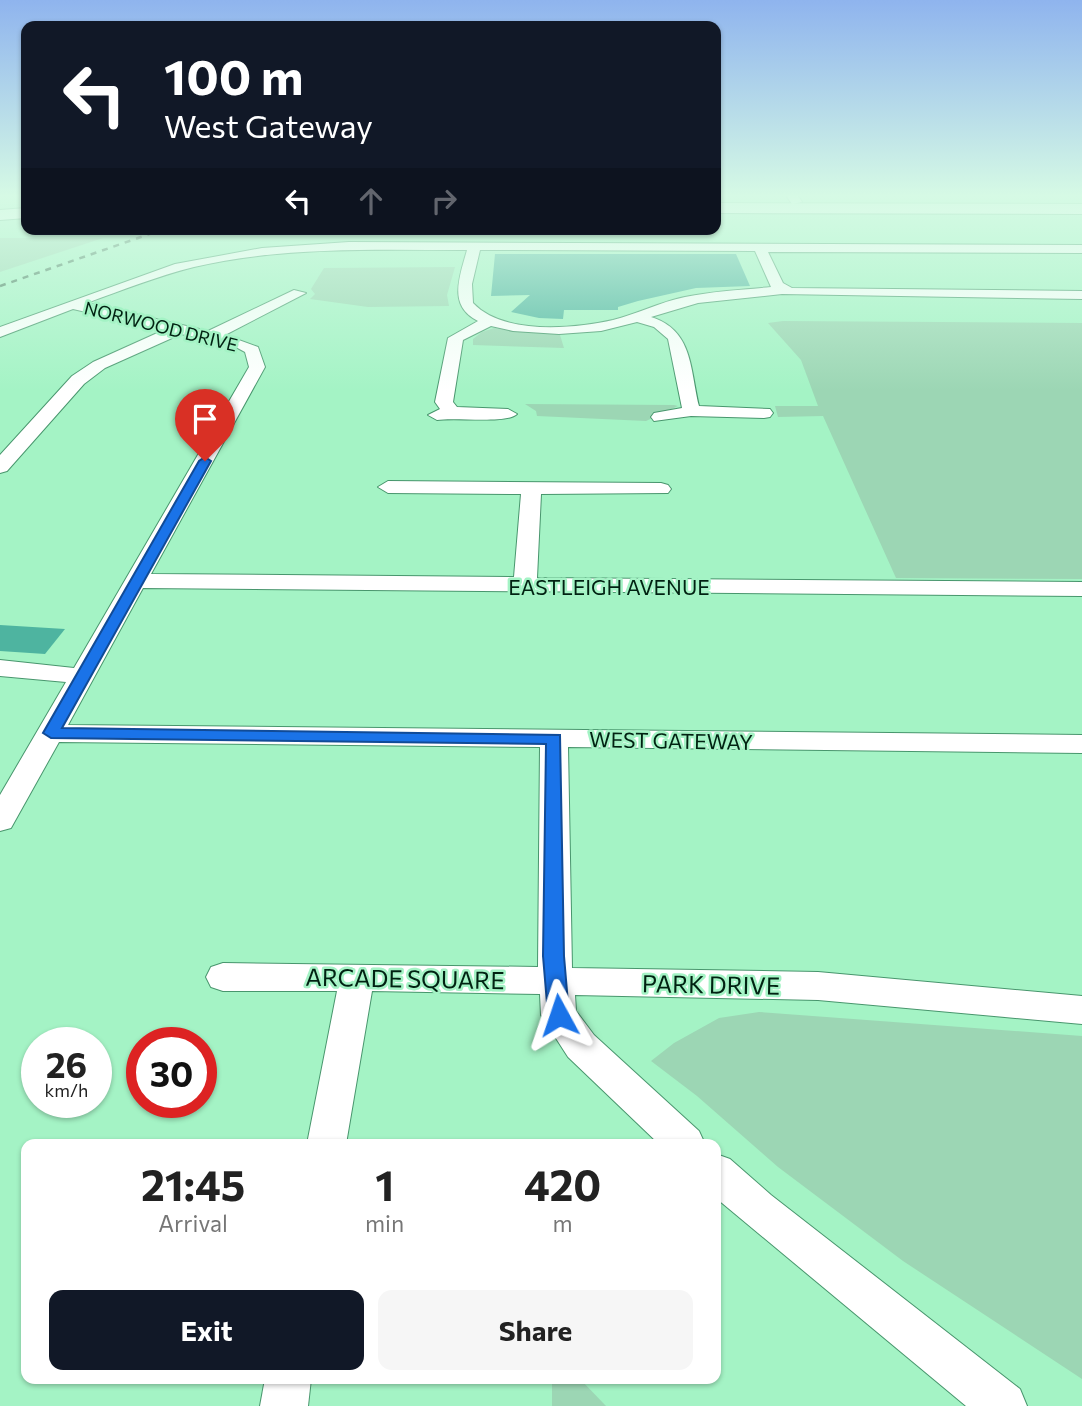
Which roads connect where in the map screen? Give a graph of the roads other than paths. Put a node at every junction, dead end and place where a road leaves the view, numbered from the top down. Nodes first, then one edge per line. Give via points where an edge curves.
1 (219, 260) edge
2 (471, 260) edge
3 (765, 260) edge
4 (782, 290) junction
5 (1082, 295) edge
6 (75, 304) junction
7 (271, 306) dead end
8 (636, 317) junction
9 (490, 321) junction
10 (181, 328) junction
11 (0, 332) edge
12 (212, 335) junction
13 (691, 411) junction
14 (764, 413) dead end
15 (443, 414) joint
16 (508, 414) dead end
17 (660, 417) dead end
18 (2, 462) edge
19 (388, 487) dead end
20 (531, 489) junction
21 (661, 489) dead end
22 (137, 581) junction
23 (525, 585) junction
24 (1082, 589) edge
25 (0, 668) edge
26 (82, 676) junction
27 (51, 733) junction
28 (554, 738) junction
29 (1082, 744) edge
30 (0, 821) edge
31 (357, 977) junction
32 (223, 978) dead end
33 (555, 981) junction
34 (1082, 1010) edge
35 (327, 1139) edge
36 (680, 1139) edge
37 (721, 1177) edge
38 (287, 1384) edge
39 (284, 1406) edge
40 (1003, 1406) edge

1 - 6 street via 173,269
2 - 9 street via 464,295 472,312
3 - 4 street
4 - 5 street via 809,294
4 - 8 street via 685,301
6 - 10 street, NORWOOD DRIVE
6 - 11 street
7 - 12 street
8 - 9 street via 577,329
8 - 13 street via 659,324 676,337
9 - 15 street via 456,338
10 - 12 street, NORWOOD DRIVE
10 - 18 street via 99,365 78,380
12 - 22 street, NORWOOD DRIVE via 252,350 257,366
13 - 14 street
13 - 17 street
15 - 16 street
19 - 20 street
20 - 21 street
20 - 23 street
22 - 23 street, EASTLEIGH AVENUE
22 - 26 street, NORWOOD DRIVE
23 - 24 street, EASTLEIGH AVENUE
25 - 26 street
26 - 27 street, NORWOOD DRIVE
27 - 28 street, WEST GATEWAY
27 - 30 street, NORWOOD DRIVE
28 - 29 street, WEST GATEWAY
28 - 33 street
31 - 32 street, ARCADE SQUARE
31 - 33 street, ARCADE SQUARE
31 - 35 street
33 - 34 street, PARK DRIVE via 818,986
33 - 36 street via 559,1015 580,1046
37 - 40 street
38 - 39 street

